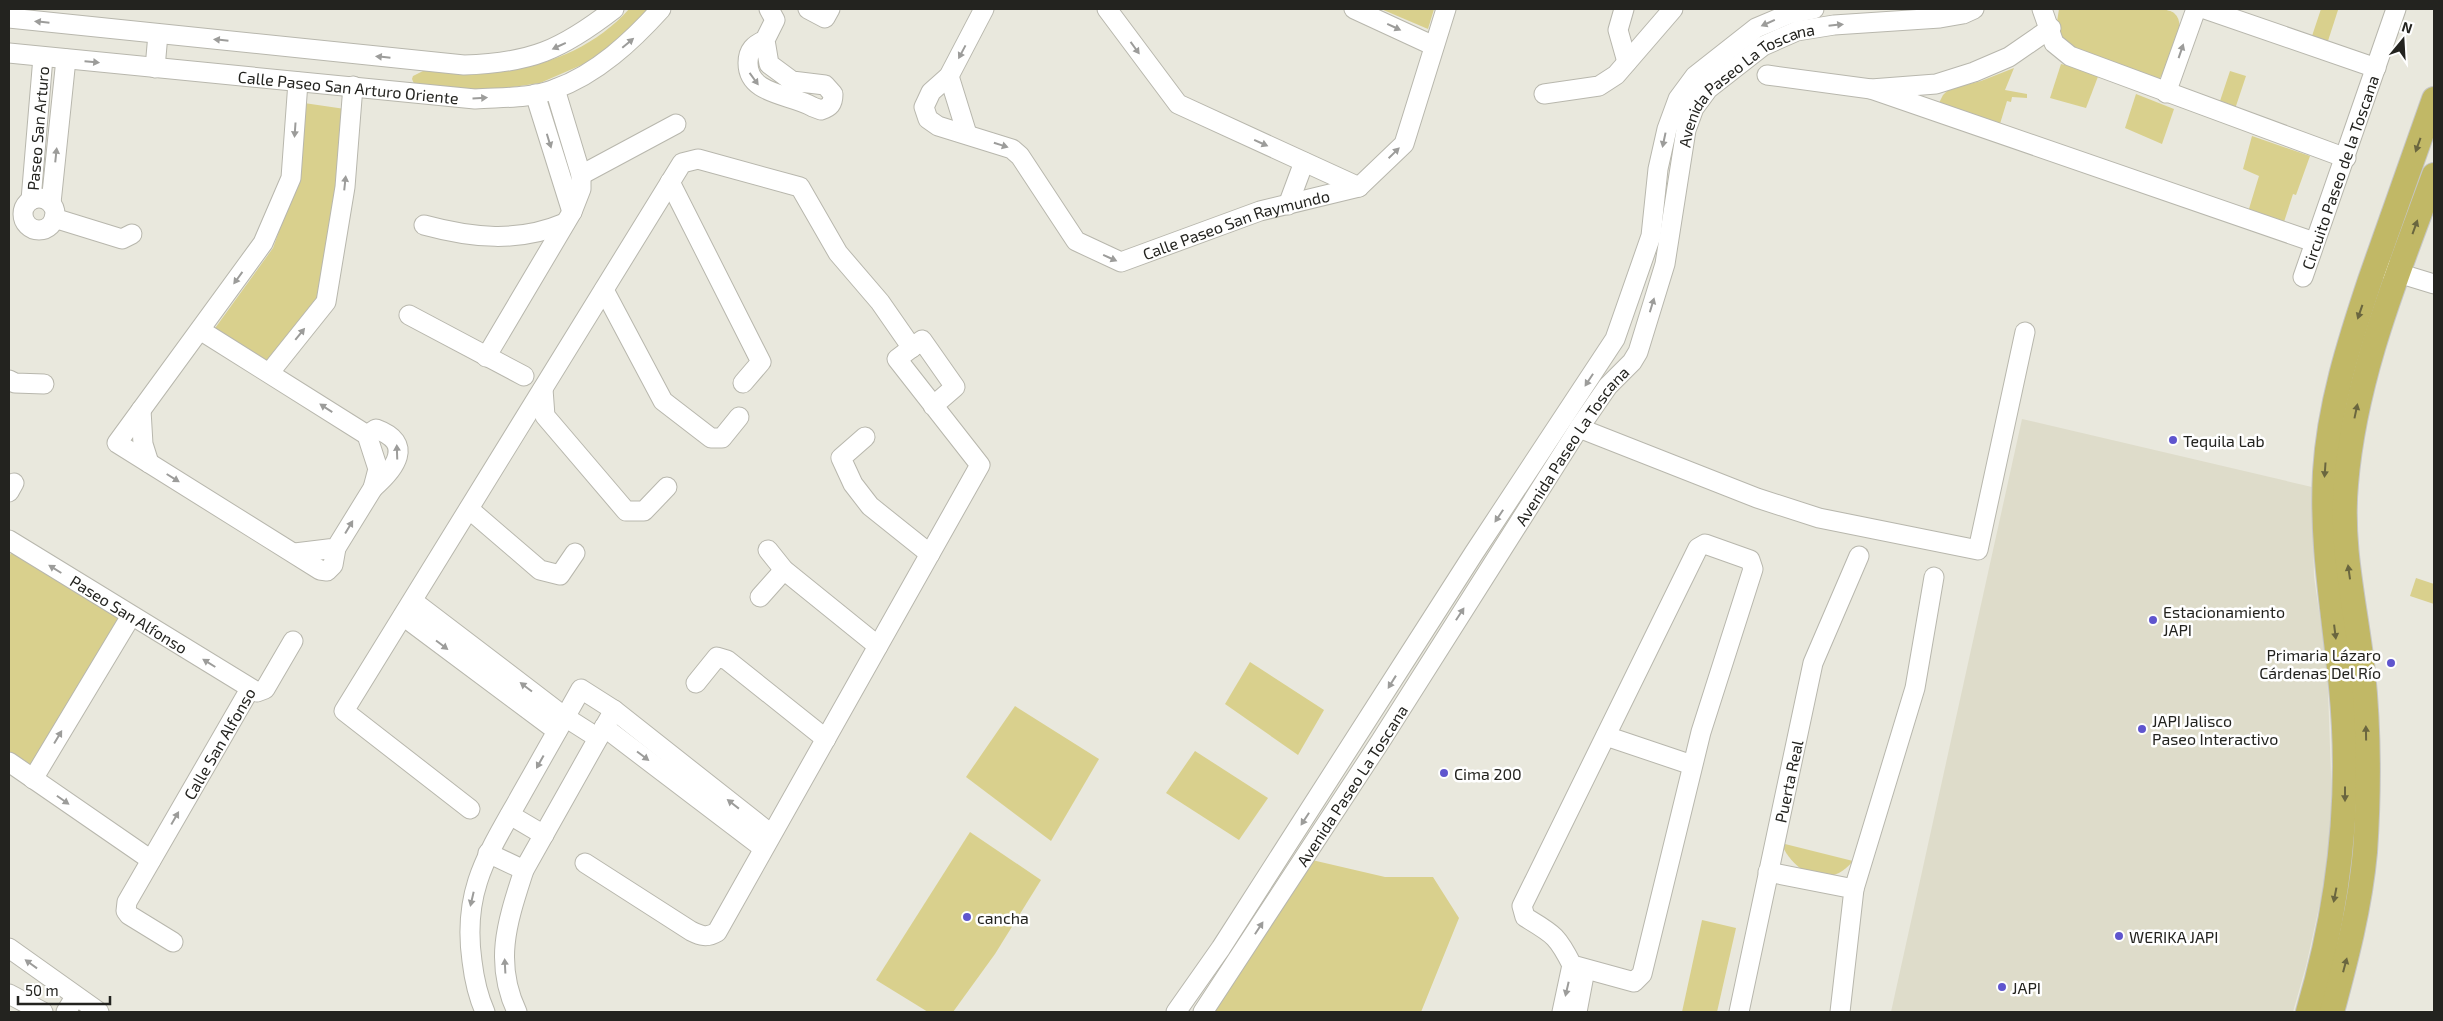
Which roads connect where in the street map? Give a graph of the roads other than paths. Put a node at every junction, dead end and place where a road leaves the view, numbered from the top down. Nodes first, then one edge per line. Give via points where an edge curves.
1 (614, 9) edge
2 (661, 9) edge
3 (769, 9) edge
4 (808, 9) edge
5 (830, 9) edge
6 (984, 9) edge
7 (1106, 9) edge
8 (1354, 9) edge
9 (1446, 9) edge
10 (1624, 9) edge
11 (1673, 9) edge
12 (1814, 9) edge
13 (1974, 9) edge
14 (2042, 9) edge
15 (2196, 9) edge
16 (2205, 9) edge
17 (2396, 9) edge
18 (9, 18) edge
19 (2051, 28) junction
20 (158, 34) junction
21 (765, 40) junction
22 (1434, 46) junction
23 (9, 53) edge
24 (42, 57) junction
25 (66, 59) junction
26 (407, 59) junction
27 (1627, 62) junction
28 (155, 68) junction
29 (2376, 68) junction
30 (1767, 74) dead end
31 (949, 76) junction
32 (298, 82) junction
33 (1936, 84) junction
34 (353, 86) junction
35 (555, 89) junction
36 (1871, 89) junction
37 (406, 92) junction
38 (2166, 93) junction
39 (535, 94) junction
40 (1544, 94) dead end
41 (2434, 99) edge
42 (1933, 111) junction
43 (676, 124) dead end
44 (967, 134) junction
45 (2346, 158) junction
46 (1304, 162) junction
47 (581, 175) junction
48 (2434, 175) edge
49 (670, 182) junction
50 (1360, 187) junction
51 (1288, 205) junction
52 (21, 211) edge
53 (52, 211) junction
54 (568, 217) junction
55 (424, 225) dead end
56 (132, 234) dead end
57 (511, 238) junction
58 (2314, 242) junction
59 (544, 259) junction
60 (1645, 259) junction
61 (1665, 264) junction
62 (2375, 266) junction
63 (2398, 273) junction
64 (2303, 277) dead end
65 (2434, 284) edge
66 (604, 290) junction
67 (409, 315) dead end
68 (200, 330) junction
69 (2025, 332) dead end
70 (912, 348) junction
71 (486, 357) junction
72 (270, 372) junction
73 (524, 376) dead end
74 (9, 380) edge
75 (743, 383) dead end
76 (44, 384) dead end
77 (543, 390) junction
78 (933, 406) junction
79 (141, 410) junction
80 (545, 416) junction
81 (739, 417) dead end
82 (1579, 428) junction
83 (367, 435) junction
84 (865, 437) dead end
85 (507, 446) junction
86 (149, 463) junction
87 (667, 487) dead end
88 (373, 488) junction
89 (469, 509) junction
90 (9, 540) edge
91 (768, 550) dead end
92 (575, 553) dead end
93 (930, 554) junction
94 (1859, 556) dead end
95 (784, 570) junction
96 (1934, 577) dead end
97 (760, 597) dead end
98 (408, 608) junction
99 (131, 616) junction
100 (1430, 622) junction
101 (1447, 634) junction
102 (293, 642) dead end
103 (878, 646) junction
104 (1410, 654) junction
105 (1427, 666) junction
106 (696, 683) dead end
107 (250, 689) junction
108 (614, 710) junction
109 (561, 724) junction
110 (1362, 730) junction
111 (601, 732) junction
112 (1606, 736) junction
113 (826, 739) junction
114 (1380, 742) junction
115 (9, 762) edge
116 (1341, 763) junction
117 (1692, 765) junction
118 (1357, 776) junction
119 (33, 779) junction
120 (470, 809) dead end
121 (510, 814) junction
122 (544, 835) junction
123 (767, 841) junction
124 (2341, 846) junction
125 (2365, 852) junction
126 (488, 853) junction
127 (150, 860) junction
128 (585, 863) dead end
129 (524, 870) junction
130 (1768, 872) junction
131 (1854, 889) junction
132 (173, 942) dead end
133 (9, 948) edge
134 (1221, 948) junction
135 (1238, 959) junction
136 (1579, 968) junction
137 (9, 994) edge
138 (71, 1004) edge
139 (43, 1012) edge
140 (99, 1012) edge
141 (485, 1012) edge
142 (517, 1012) edge
143 (1176, 1012) edge
144 (1203, 1012) edge
145 (1562, 1012) edge
146 (1576, 1012) edge
147 (1739, 1012) edge
148 (1840, 1012) edge
149 (2308, 1012) edge
150 (2332, 1012) edge

1 -> 26 street, Calle Paseo San Arturo Oriente via 574,38 534,57 497,64 464,65
35 -> 2 street, Calle Paseo San Arturo Oriente via 591,70 630,42
3 - 21 street via 775,20
4 - 5 street via 825,18
6 -> 31 street, Calle Paseo San Raymundo
7 -> 46 street via 1178,104
8 -> 22 street
9 - 22 street
10 - 27 street via 1618,30
11 - 27 street
12 -> 60 street, Avenida Paseo La Toscana via 1789,14 1756,28 1695,76 1678,99 1658,168 1655,209
61 -> 13 street, Avenida Paseo La Toscana via 1686,130 1694,108 1708,89 1763,46 1797,31 1834,25 1940,18
14 - 19 street
38 -> 15 street
16 - 29 street, Circuito Paseo de la Toscana
17 - 29 street, Circuito Paseo de la Toscana
20 -> 18 street, Calle Paseo San Arturo Oriente
19 - 33 street via 2009,57
19 - 38 street via 2054,43 2070,56
26 -> 20 street, Calle Paseo San Arturo Oriente
20 - 28 street
21 -> 21 street via 750,52 749,74 752,80 760,87 821,110 829,107 833,94 824,84 792,81 774,70 767,58
50 -> 22 street via 1404,144
23 - 24 street, Calle Paseo San Arturo Oriente
24 - 25 street, Calle Paseo San Arturo Oriente
24 - 52 street, Paseo San Arturo
25 -> 28 street, Calle Paseo San Arturo Oriente
53 -> 25 street
26 - 37 street
27 - 40 street via 1616,76 1598,86
28 - 32 street, Calle Paseo San Arturo Oriente
29 - 45 street, Circuito Paseo de la Toscana
30 - 36 street
31 - 44 street
31 - 44 street, Calle Paseo San Raymundo via 931,92 924,107 928,119 938,126
32 - 34 street, Calle Paseo San Arturo Oriente
32 -> 68 street via 291,178 263,243
33 - 36 street
33 - 42 street
34 - 37 street, Calle Paseo San Arturo Oriente
72 -> 34 street via 326,302 345,187
35 - 39 street, Calle Paseo San Arturo Oriente
35 - 47 street
36 - 42 street
37 -> 39 street, Calle Paseo San Arturo Oriente via 475,99
38 - 45 street
39 -> 54 street
41 -> 62 main road
42 - 58 street
43 - 47 street
44 -> 51 street, Calle Paseo San Raymundo via 1017,152 1076,241 1117,262 1126,262 1260,212
45 - 58 street, Circuito Paseo de la Toscana
46 - 50 street
46 - 51 street
47 - 54 street via 581,189
63 -> 48 main road
49 - 66 street
49 - 70 street via 682,162 698,159 800,187 838,253 880,302
49 - 75 street via 761,362
50 - 51 street, Calle Paseo San Raymundo
52 - 53 street via 42,198
52 - 53 street via 28,225 38,229 48,227
53 - 56 street via 122,239
54 - 57 street via 535,234
54 - 59 street
55 - 57 street via 494,238
57 - 59 street
58 - 64 street, Circuito Paseo de la Toscana
59 - 71 street
60 - 61 street
60 -> 100 street, Avenida Paseo La Toscana via 1606,355
82 -> 61 street, Avenida Paseo La Toscana via 1608,386 1638,352
62 - 63 street
62 -> 124 main road via 2349,343 2332,413 2325,476 2324,542 2344,736 2345,800
63 - 65 street
125 -> 63 main road via 2365,709 2344,541 2346,484 2361,390
66 - 77 street
66 - 81 street via 663,402 711,438 722,438
67 - 71 street
68 - 72 street
68 - 79 street
69 - 82 street via 1978,550 1819,518 1712,481
70 - 78 street via 897,360
70 - 78 street via 922,340 955,387
71 - 73 street
83 -> 72 street
74 - 76 street
77 - 80 street
77 - 85 street
78 - 93 street via 980,465
79 - 86 street via 143,444
79 - 86 street via 117,443
80 - 85 street
80 - 87 street via 626,511 644,511
101 -> 82 street, Avenida Paseo La Toscana
83 - 88 street via 378,469
88 -> 83 street via 391,472 398,458 397,444 390,434 376,428
84 - 93 street via 841,458 853,484 870,506
85 - 89 street
86 -> 88 street via 320,570 327,571 333,565 336,548
89 - 92 street via 540,570 560,575
89 - 98 street
99 -> 90 street, Paseo San Alfonso
91 - 95 street
93 - 103 street
94 - 130 street, Puerta Real via 1813,663
95 - 97 street
95 - 103 street
96 - 131 street via 1915,688
98 - 109 street
98 - 120 street via 344,711
107 -> 99 street, Paseo San Alfonso
119 -> 99 street
100 - 101 street via 1441,626
100 - 104 street, Avenida Paseo La Toscana
101 - 105 street, Avenida Paseo La Toscana
102 - 107 street, Calle San Alfonso via 265,689 257,692
103 - 113 street
104 - 105 street via 1416,662
104 -> 110 street, Avenida Paseo La Toscana
105 - 114 street, Avenida Paseo La Toscana
106 - 113 street via 717,657 727,660
127 -> 107 street, Calle San Alfonso
108 - 109 street via 580,689
108 - 111 street
123 -> 108 street
109 - 111 street
109 -> 121 street
110 - 114 street
110 - 116 street, Avenida Paseo La Toscana
111 - 122 street
111 -> 123 street
112 - 117 street
112 - 117 street via 1698,548 1705,544 1750,560 1753,569
112 - 136 street via 1522,906 1525,917 1555,935
113 - 123 street
114 - 118 street, Avenida Paseo La Toscana
115 - 119 street
116 - 118 street via 1350,774
116 -> 134 street, Avenida Paseo La Toscana
117 - 136 street via 1642,974 1634,982
135 -> 118 street, Avenida Paseo La Toscana
119 -> 127 street
121 - 122 street
121 - 126 street
122 - 129 street
123 - 128 street via 717,932 711,936 702,937 691,931
124 - 125 main road
124 -> 149 main road via 2336,889
150 -> 125 main road via 2352,932
126 - 129 street
126 -> 141 street via 476,883 468,935 473,973
127 - 132 street, Calle San Alfonso via 127,902 126,911
142 -> 129 street via 510,996 505,968 505,934
130 - 131 street
130 - 147 street, Puerta Real
131 - 148 street
138 -> 133 street
134 - 135 street via 1232,950
134 - 143 street, Avenida Paseo La Toscana
135 - 144 street, Avenida Paseo La Toscana
136 -> 145 street
136 - 146 street
137 - 139 street
138 - 140 street

